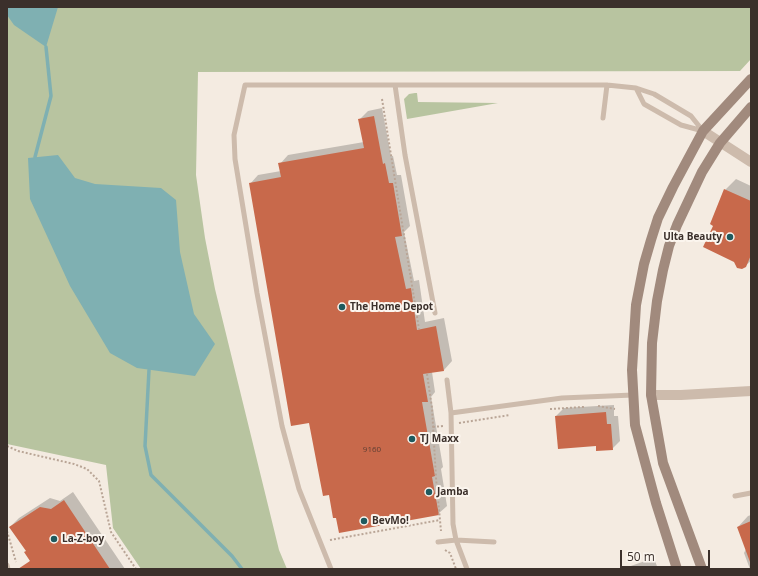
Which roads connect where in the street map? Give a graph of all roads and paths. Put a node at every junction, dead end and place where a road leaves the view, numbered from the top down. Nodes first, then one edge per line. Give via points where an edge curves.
1 (751, 78) edge
2 (395, 85) junction
3 (607, 85) junction
4 (636, 88) junction
5 (382, 99) dead end
6 (751, 107) edge
7 (603, 118) dead end
8 (703, 131) junction
9 (720, 142) junction
10 (751, 162) edge
11 (435, 313) dead end
12 (419, 329) dead end
13 (427, 374) dead end
14 (447, 380) dead end
15 (751, 391) edge
16 (652, 395) junction
17 (633, 396) junction
18 (588, 406) dead end
19 (595, 406) dead end
20 (615, 409) dead end
21 (546, 410) dead end
22 (451, 413) junction
23 (516, 414) dead end
24 (452, 424) junction
25 (433, 427) junction
26 (7, 446) edge
27 (751, 494) edge
28 (735, 496) dead end
29 (440, 520) junction
30 (7, 531) edge
31 (441, 531) dead end
32 (330, 540) dead end
33 (456, 540) junction
34 (438, 542) dead end
35 (494, 542) dead end
36 (445, 549) dead end
37 (7, 565) edge
38 (8, 569) edge
39 (18, 569) edge
40 (136, 569) edge
41 (331, 569) edge
42 (456, 569) edge
43 (467, 569) edge
44 (676, 569) edge
45 (702, 569) edge

1 - 8 street
2 - 3 lane
2 - 11 lane via 405,155
2 - 41 lane via 245,85 234,135 235,159 257,293 282,426 299,489
3 - 4 lane
3 - 7 lane
4 - 8 lane via 654,94 691,116
4 - 8 lane via 644,104 681,125
5 - 12 path
6 - 9 street
8 - 9 street
8 - 17 street via 661,212 644,264 636,304
9 - 10 street
9 - 16 street via 702,172 669,246 657,301 652,343
13 - 25 path
14 - 22 lane
15 - 16 street
16 - 45 street via 663,463
17 - 22 lane via 562,398
17 - 44 street via 635,425
18 - 21 path
19 - 20 path
22 - 24 lane
23 - 24 path
24 - 25 path
24 - 33 lane via 453,524
25 - 29 path
26 - 40 path via 87,469 99,481 111,532
27 - 28 lane
29 - 31 path
29 - 32 path
30 - 39 path
33 - 34 lane
33 - 35 lane
33 - 43 lane
36 - 42 path via 450,553
37 - 38 lane

